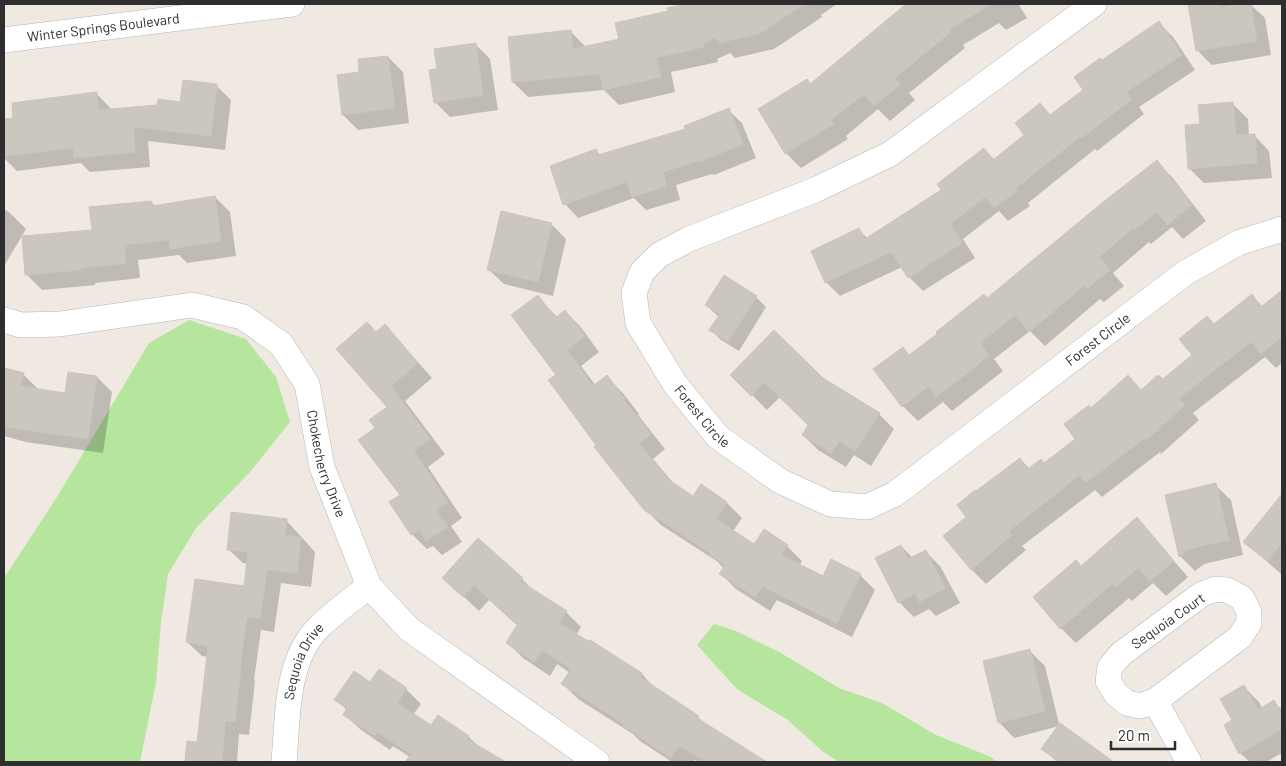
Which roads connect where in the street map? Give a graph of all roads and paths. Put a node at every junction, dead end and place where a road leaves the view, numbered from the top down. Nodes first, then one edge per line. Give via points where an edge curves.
1 (292, 4) edge
2 (1094, 4) edge
3 (4, 40) edge
4 (1282, 229) edge
5 (4, 320) edge
6 (369, 586) junction
7 (1155, 701) junction
8 (284, 762) edge
9 (597, 762) edge
10 (1189, 762) edge

1 - 3 street, Winter Springs Boulevard
2 - 4 street, Forest Circle via 890,154 815,190 689,239 659,255 642,272 634,293 638,323 675,384 718,436 780,481 830,504 867,507 895,494 1185,273 1238,243
5 - 6 street, Chokecherry Drive via 21,324 60,324 192,305 243,317 281,344 306,384 322,467
6 - 8 street, Sequoia Drive via 318,628 301,653 292,685
6 - 9 street, Chokecherry Drive via 408,629
7 - 7 street, Sequoia Court via 1240,637 1249,623 1249,612 1242,598 1216,588 1202,594 1121,654 1110,667 1108,681 1127,703 1140,706
7 - 10 street

